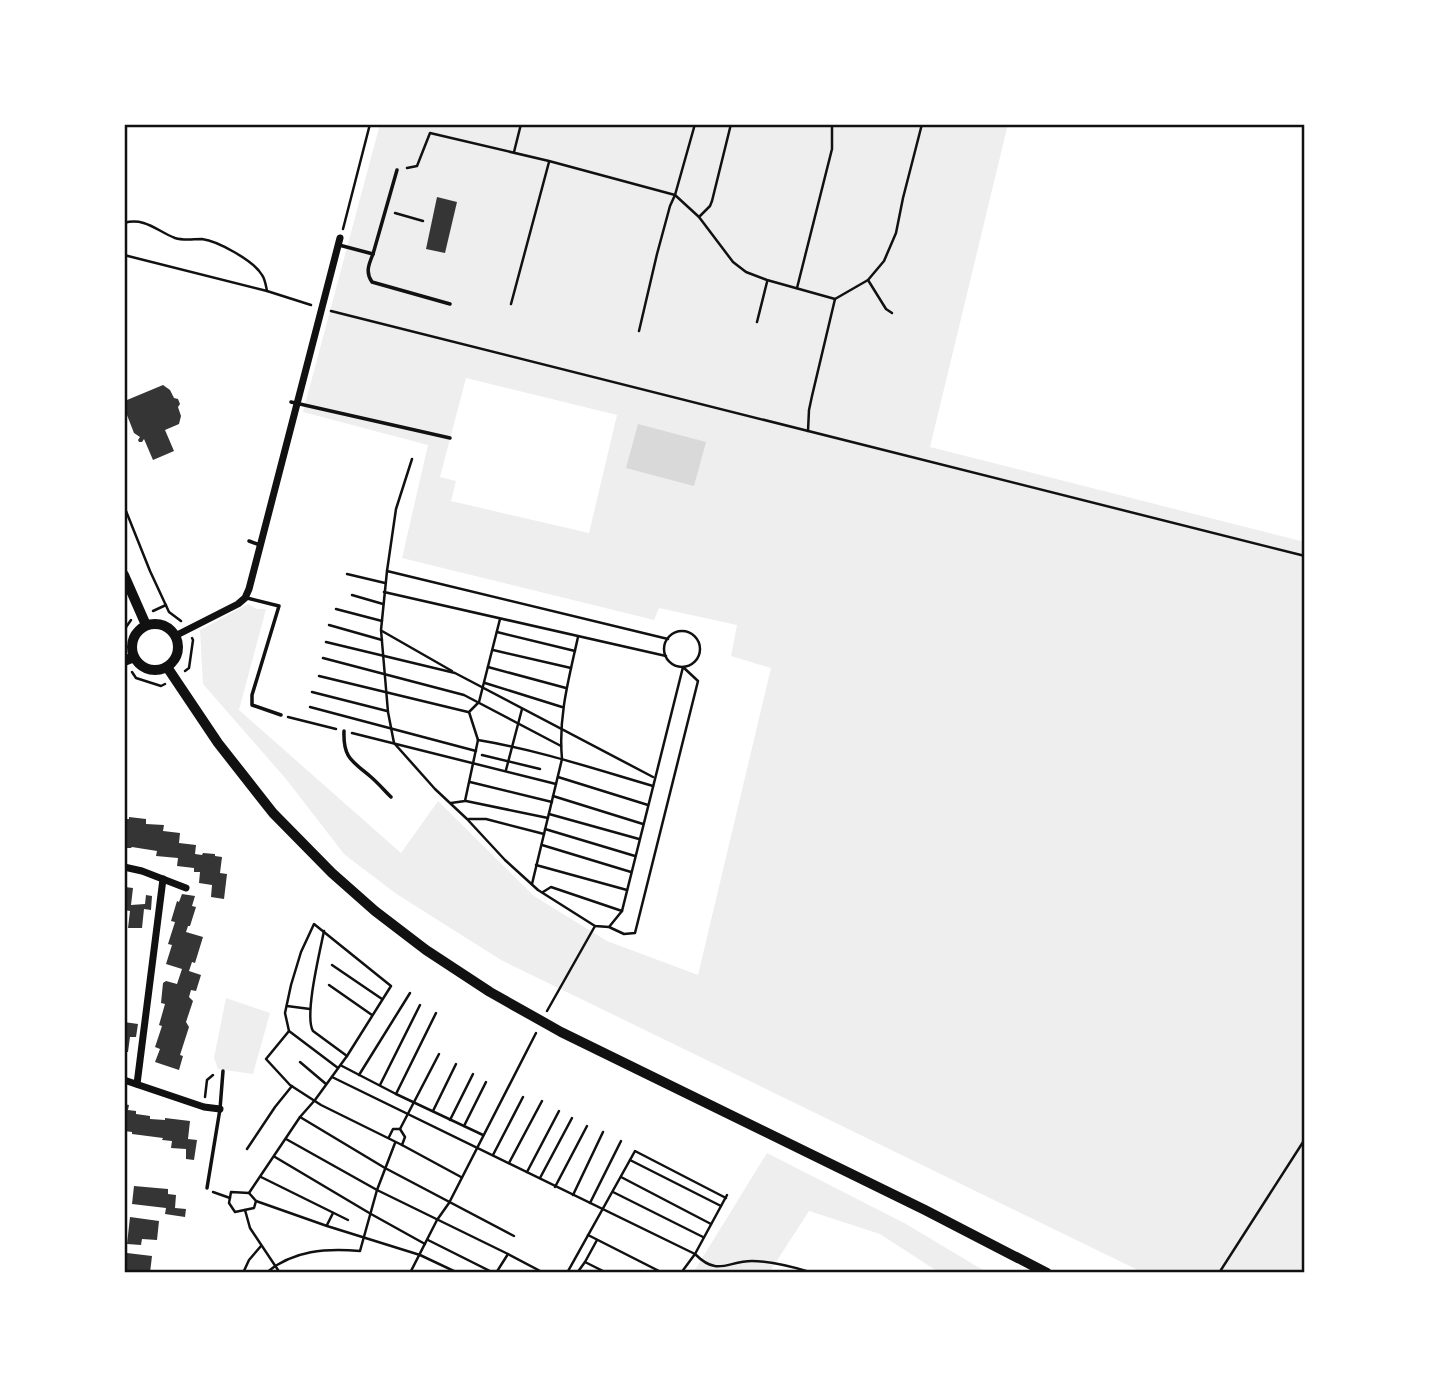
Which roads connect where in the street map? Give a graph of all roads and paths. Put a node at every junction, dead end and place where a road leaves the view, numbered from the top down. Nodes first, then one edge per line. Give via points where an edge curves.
1 (370, 124) edge
2 (521, 124) edge
3 (695, 124) edge
4 (731, 124) edge
5 (832, 124) edge
6 (922, 124) edge
7 (514, 152) junction
8 (549, 161) junction
9 (397, 170) joint
10 (675, 195) junction
11 (385, 210) junction
12 (699, 217) junction
13 (423, 221) dead end
14 (124, 223) edge
15 (340, 241) junction
16 (373, 254) junction
17 (124, 255) edge
18 (767, 280) junction
19 (867, 280) junction
20 (797, 288) junction
21 (267, 291) junction
22 (835, 299) junction
23 (450, 304) dead end
24 (511, 304) dead end
25 (323, 309) junction
26 (892, 313) dead end
27 (757, 323) dead end
28 (639, 331) dead end
29 (294, 402) junction
30 (808, 431) junction
31 (450, 438) dead end
32 (412, 459) dead end
33 (270, 474) dead end
34 (279, 476) junction
35 (124, 506) edge
36 (249, 541) dead end
37 (261, 545) junction
38 (1305, 556) edge
39 (387, 570) junction
40 (347, 574) dead end
41 (124, 575) edge
42 (385, 583) junction
43 (384, 592) junction
44 (352, 595) dead end
45 (245, 598) junction
46 (383, 604) junction
47 (166, 605) dead end
48 (336, 609) dead end
49 (500, 620) junction
50 (382, 621) junction
51 (146, 625) junction
52 (329, 625) dead end
53 (381, 630) junction
54 (497, 632) junction
55 (175, 636) junction
56 (578, 637) junction
57 (668, 639) junction
58 (382, 640) junction
59 (326, 642) dead end
60 (493, 650) junction
61 (575, 651) junction
62 (382, 656) junction
63 (666, 656) junction
64 (323, 658) dead end
65 (129, 659) edge
66 (167, 667) junction
67 (488, 667) junction
68 (683, 667) junction
69 (572, 668) junction
70 (455, 673) junction
71 (385, 674) junction
72 (319, 676) dead end
73 (485, 683) junction
74 (566, 688) junction
75 (483, 689) junction
76 (313, 692) dead end
77 (386, 693) junction
78 (479, 702) junction
79 (310, 707) dead end
80 (562, 707) junction
81 (522, 709) junction
82 (388, 712) junction
83 (469, 712) junction
84 (281, 715) joint
85 (517, 722) junction
86 (391, 729) junction
87 (562, 730) junction
88 (344, 732) junction
89 (478, 740) junction
90 (394, 743) junction
91 (512, 746) junction
92 (561, 746) junction
93 (476, 751) junction
94 (482, 755) dead end
95 (562, 759) junction
96 (508, 762) junction
97 (473, 763) junction
98 (540, 769) dead end
99 (505, 771) junction
100 (558, 777) junction
101 (655, 778) junction
102 (469, 782) junction
103 (556, 784) junction
104 (653, 786) junction
105 (553, 796) junction
106 (391, 797) dead end
107 (465, 800) junction
108 (552, 802) junction
109 (451, 803) junction
110 (648, 805) junction
111 (548, 816) junction
112 (467, 819) junction
113 (643, 824) junction
114 (545, 832) junction
115 (639, 839) junction
116 (541, 845) junction
117 (635, 856) junction
118 (537, 865) junction
119 (124, 867) edge
120 (631, 872) junction
121 (163, 879) junction
122 (532, 884) junction
123 (186, 888) dead end
124 (627, 890) junction
125 (542, 892) junction
126 (622, 911) junction
127 (595, 926) junction
128 (609, 927) junction
129 (324, 931) junction
130 (332, 965) dead end
131 (329, 985) dead end
132 (560, 986) dead end
133 (410, 993) dead end
134 (382, 999) junction
135 (420, 1005) dead end
136 (287, 1006) junction
137 (310, 1009) junction
138 (436, 1013) dead end
139 (372, 1015) junction
140 (289, 1031) junction
141 (439, 1054) dead end
142 (347, 1056) junction
143 (522, 1059) dead end
144 (300, 1062) dead end
145 (456, 1065) dead end
146 (339, 1067) junction
147 (220, 1070) joint
148 (473, 1074) dead end
149 (359, 1075) junction
150 (332, 1077) junction
151 (124, 1080) edge
152 (486, 1082) dead end
153 (138, 1084) junction
154 (326, 1084) junction
155 (380, 1085) junction
156 (292, 1086) junction
157 (396, 1094) junction
158 (523, 1097) dead end
159 (315, 1100) junction
160 (542, 1101) dead end
161 (415, 1102) junction
162 (204, 1107) junction
163 (219, 1109) junction
164 (433, 1111) junction
165 (559, 1111) dead end
166 (408, 1114) junction
167 (300, 1117) junction
168 (572, 1118) dead end
169 (450, 1120) junction
170 (464, 1126) junction
171 (587, 1126) dead end
172 (400, 1129) junction
173 (603, 1132) dead end
174 (483, 1135) junction
175 (286, 1139) junction
176 (388, 1139) junction
177 (1305, 1139) edge
178 (621, 1141) dead end
179 (396, 1143) junction
180 (402, 1145) junction
181 (247, 1149) dead end
182 (477, 1149) junction
183 (493, 1155) junction
184 (275, 1157) junction
185 (630, 1159) junction
186 (509, 1163) junction
187 (385, 1168) junction
188 (527, 1172) junction
189 (261, 1177) junction
190 (462, 1178) junction
191 (540, 1178) junction
192 (621, 1178) junction
193 (555, 1187) junction
194 (207, 1189) joint
195 (377, 1190) junction
196 (613, 1192) junction
197 (250, 1193) junction
198 (573, 1195) junction
199 (230, 1198) junction
200 (256, 1201) junction
201 (449, 1203) junction
202 (590, 1203) junction
203 (721, 1206) junction
204 (246, 1210) junction
205 (603, 1210) junction
206 (333, 1213) junction
207 (371, 1214) junction
208 (348, 1220) dead end
209 (437, 1220) junction
210 (711, 1224) junction
211 (327, 1226) junction
212 (588, 1235) junction
213 (514, 1236) dead end
214 (703, 1237) junction
215 (363, 1238) junction
216 (597, 1238) junction
217 (428, 1240) junction
218 (425, 1244) junction
219 (261, 1246) junction
220 (508, 1254) junction
221 (695, 1254) junction
222 (420, 1255) junction
223 (585, 1262) junction
224 (275, 1265) junction
225 (411, 1272) edge
226 (243, 1273) edge
227 (266, 1273) edge
228 (280, 1273) edge
229 (416, 1273) edge
230 (458, 1273) edge
231 (495, 1273) edge
232 (544, 1273) edge
233 (567, 1273) edge
234 (577, 1273) edge
235 (607, 1273) edge
236 (663, 1273) edge
237 (681, 1273) edge
238 (813, 1273) edge
239 (1047, 1273) edge
240 (1219, 1273) edge

1 - 15 path
2 - 7 path
3 - 10 path
4 - 12 path via 712,201
5 - 20 path via 832,149
6 - 19 path via 896,233 884,261
7 - 8 path
7 - 9 path via 430,133 417,166
8 - 10 path
8 - 24 path
9 - 11 lane
10 - 12 path
10 - 28 path
11 - 13 path
11 - 16 lane
12 - 18 path via 733,262
14 - 21 path via 141,222 183,240 213,241 251,262 263,275
15 - 16 lane
15 - 25 street
16 - 23 lane via 368,270 372,282
17 - 21 path
18 - 20 path
18 - 27 path
19 - 22 path
19 - 26 path
20 - 22 path
21 - 25 path
22 - 30 path via 811,397
25 - 29 street
25 - 30 path
29 - 31 lane
29 - 34 street
30 - 38 path
32 - 39 path via 396,509
33 - 34 lane
34 - 37 street
35 - 47 path
36 - 37 lane
37 - 45 street
39 - 42 path
39 - 57 path
40 - 42 path
41 - 51 main road
42 - 43 path
43 - 46 path
43 - 49 path
44 - 46 path
45 - 55 street
45 - 84 lane via 279,606 251,705
46 - 50 path
48 - 50 path
49 - 54 path
49 - 56 path
50 - 53 path
51 - 55 main road via 160,624
51 - 65 main road via 135,635
52 - 58 path
53 - 58 path
53 - 70 path
54 - 60 path
54 - 61 path
55 - 66 main road via 177,653
56 - 61 path
56 - 63 path
57 - 63 path
57 - 68 path via 684,631 698,641 698,659
58 - 62 path
59 - 62 path
60 - 67 path
60 - 69 path
61 - 69 path
62 - 70 path
62 - 71 path
63 - 68 path
64 - 71 path
65 - 66 main road via 145,668
66 - 239 main road via 273,813 331,873 426,950 561,1032
67 - 73 path
67 - 74 path
68 - 101 path
68 - 128 path via 698,681 635,933
69 - 74 path
70 - 75 path
71 - 77 path
71 - 78 path
72 - 77 path
73 - 75 path
73 - 80 path
74 - 80 path
75 - 78 path
75 - 81 path
76 - 82 path
77 - 82 path
77 - 83 path
78 - 83 path
78 - 85 path
79 - 86 path
80 - 87 path
81 - 85 path
81 - 87 path
82 - 86 path
83 - 89 path
84 - 88 path
85 - 91 path
85 - 92 path
86 - 90 path
86 - 93 path
87 - 92 path
87 - 101 path
88 - 90 path
88 - 106 lane via 345,752
89 - 91 path
89 - 93 path
90 - 97 path
90 - 109 path
91 - 95 path
91 - 96 path
92 - 95 path
93 - 97 path
94 - 96 path
95 - 100 path
95 - 104 path
96 - 98 path
96 - 99 path
97 - 99 path
97 - 102 path
99 - 103 path
100 - 103 path
100 - 110 path
101 - 104 path
102 - 107 path
102 - 108 path
103 - 105 path
104 - 110 path
105 - 108 path
105 - 113 path
107 - 109 path
107 - 111 path
108 - 111 path
109 - 112 path
110 - 113 path
111 - 114 path
111 - 115 path
112 - 114 path
112 - 122 path
113 - 115 path
114 - 116 path
114 - 117 path
115 - 117 path
116 - 118 path
116 - 120 path
117 - 120 path
118 - 122 path
118 - 124 path
119 - 121 street
120 - 124 path
121 - 123 street
121 - 153 street
122 - 125 path
124 - 126 path
125 - 126 path via 551,887
125 - 127 path
126 - 128 path
127 - 128 path
127 - 132 path
129 - 134 path via 391,986
129 - 136 path via 314,924 301,952
129 - 137 path
130 - 134 path
131 - 139 path
133 - 149 path
134 - 139 path
135 - 155 path
136 - 137 path
136 - 140 path
137 - 142 path via 313,1031
138 - 157 path
139 - 142 path
140 - 146 path
140 - 156 path via 266,1059
141 - 161 path
142 - 146 path
143 - 174 path
144 - 154 path
145 - 164 path
146 - 149 path
146 - 150 path
147 - 162 path via 207,1080
147 - 163 lane
148 - 169 path
149 - 155 path
150 - 154 path
150 - 166 path
151 - 153 street
152 - 170 path
153 - 162 street
154 - 159 path
155 - 157 path
156 - 159 path
156 - 181 path
157 - 161 path
158 - 183 path
159 - 167 path
159 - 176 path
160 - 186 path
161 - 164 path
161 - 166 path
162 - 163 street
163 - 194 lane
164 - 169 path
165 - 188 path
166 - 172 path
166 - 182 path
167 - 175 path
167 - 187 path
168 - 191 path
169 - 170 path
170 - 174 path
171 - 193 path
172 - 176 path via 393,1129
172 - 180 path via 405,1137
173 - 198 path
174 - 182 path
175 - 184 path
175 - 195 path
176 - 179 path
177 - 240 path
178 - 202 path
179 - 180 path
179 - 187 path
180 - 190 path
182 - 183 path
182 - 190 path
183 - 186 path
184 - 189 path
184 - 207 path
185 - 192 path
185 - 203 path
185 - 203 path via 635,1151 727,1196
186 - 188 path
187 - 195 path
187 - 201 path
188 - 191 path
189 - 197 path
189 - 206 path
190 - 201 path
191 - 193 path
192 - 196 path
192 - 210 path
193 - 198 path
194 - 199 path
195 - 207 path
195 - 209 path
196 - 205 path
196 - 214 path
197 - 199 path via 231,1192
197 - 200 path
198 - 202 path
199 - 204 path via 235,1212
200 - 204 path via 254,1208
200 - 211 path
201 - 209 path
201 - 213 path
202 - 205 path
203 - 210 path
204 - 219 path
205 - 212 path
205 - 221 path
206 - 208 path
206 - 211 path
207 - 215 path
207 - 218 path
209 - 217 path
209 - 220 path
210 - 214 path
211 - 215 path
212 - 216 path
212 - 233 path
214 - 221 path
215 - 222 path
215 - 224 path via 360,1251 314,1250
216 - 223 path
216 - 236 path
217 - 218 path
217 - 231 path
218 - 222 path
219 - 224 path
219 - 226 path
220 - 231 path
220 - 232 path
221 - 237 path
221 - 238 path via 712,1266 749,1261
222 - 225 path
222 - 230 path
223 - 234 path
223 - 235 path
224 - 227 path
224 - 228 path
225 - 229 path

